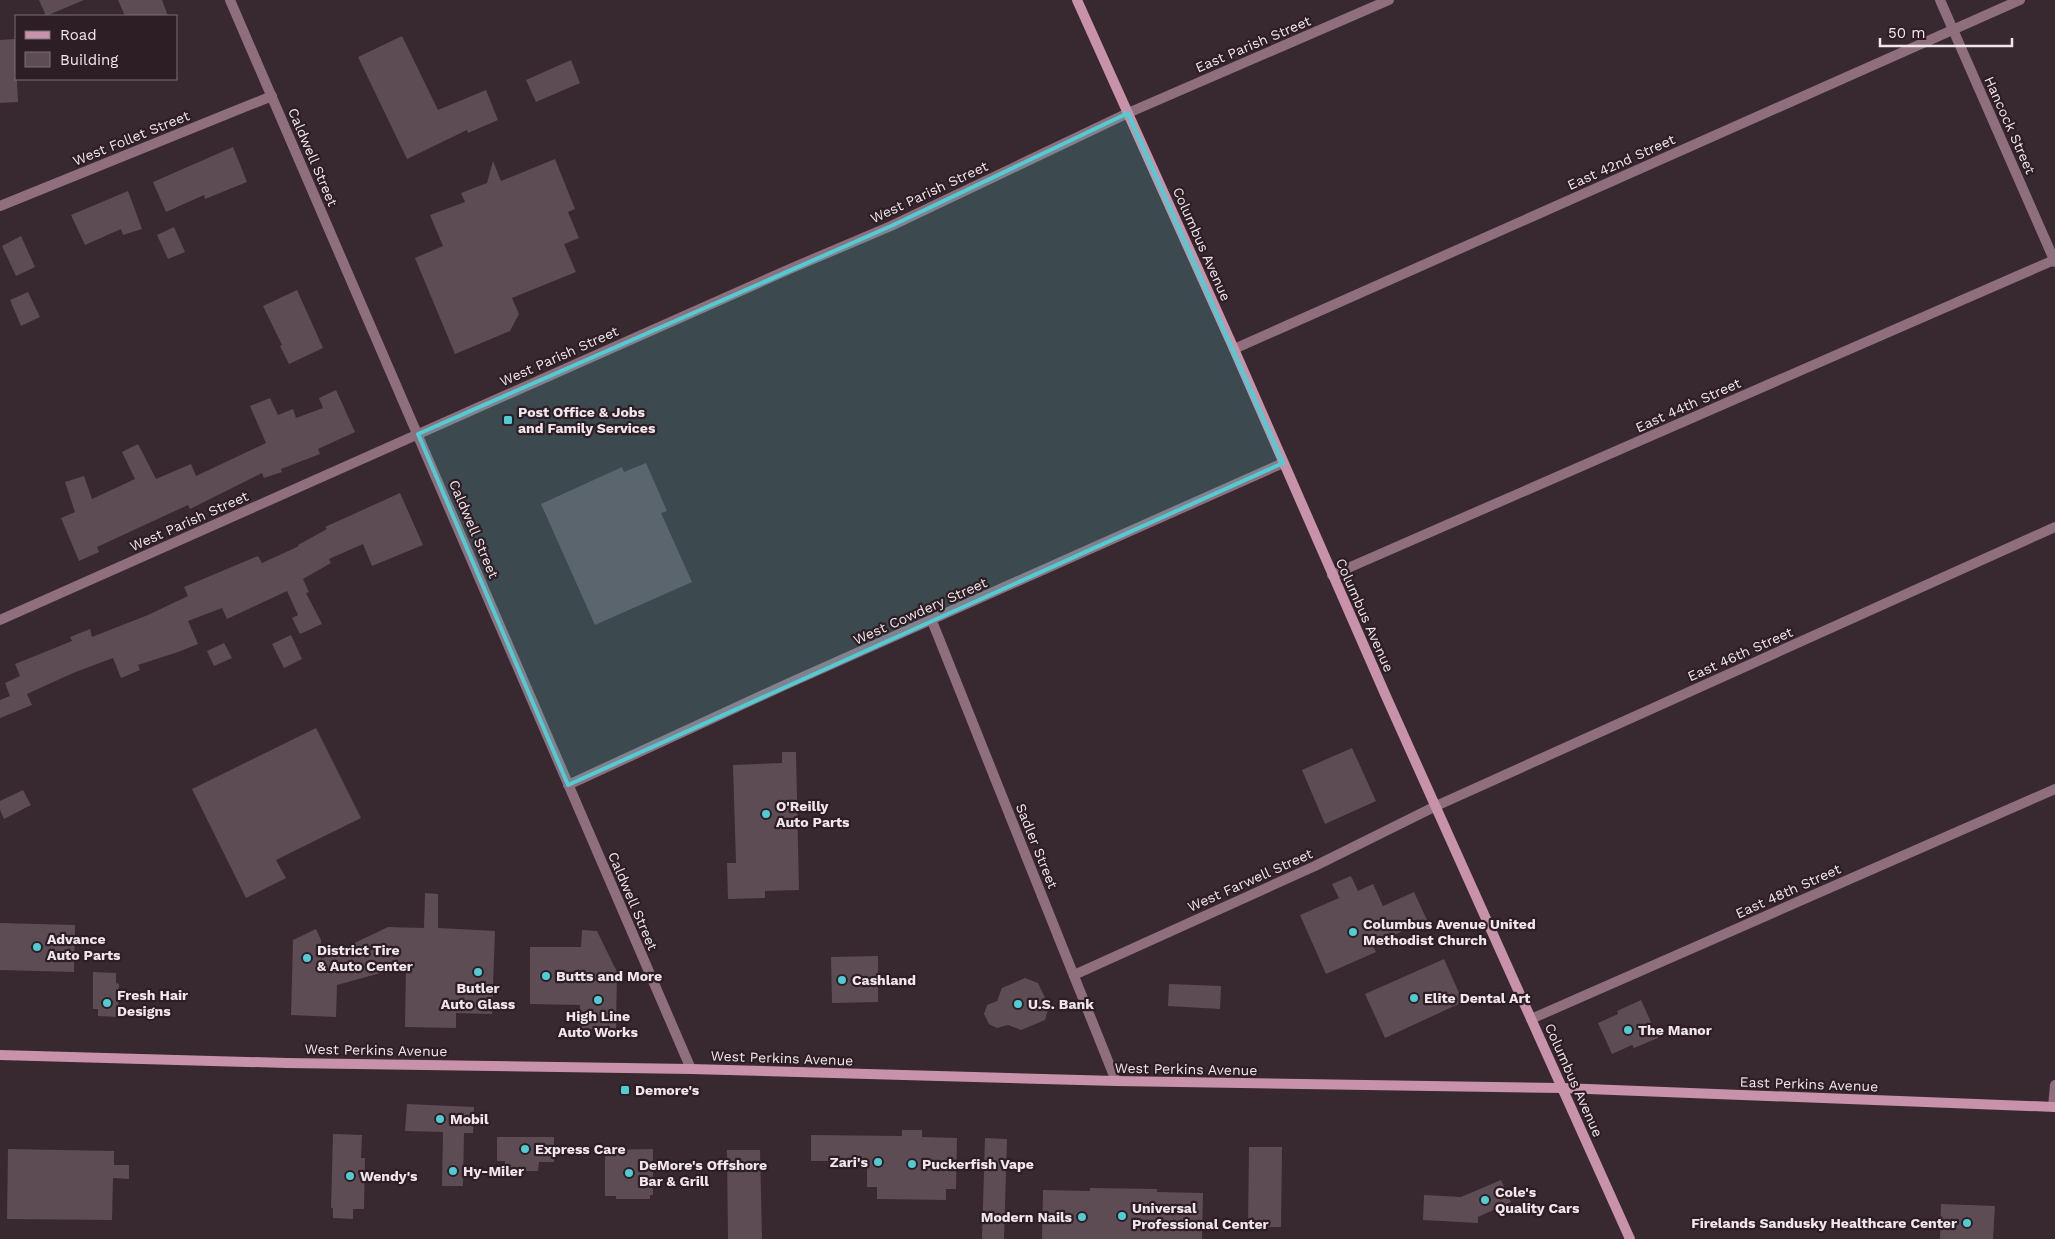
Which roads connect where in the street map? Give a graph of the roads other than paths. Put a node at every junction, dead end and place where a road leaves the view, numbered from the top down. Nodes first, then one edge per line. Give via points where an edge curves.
1 (230, 0) edge
2 (1077, 0) edge
3 (1389, 0) edge
4 (1940, 0) edge
5 (2020, 0) edge
6 (1953, 30) junction
7 (272, 96) junction
8 (1128, 113) junction
9 (0, 206) edge
10 (2055, 261) edge
11 (1234, 349) junction
12 (418, 434) junction
13 (1283, 463) junction
14 (2055, 527) edge
15 (1332, 575) junction
16 (0, 620) edge
17 (932, 621) junction
18 (568, 785) junction
19 (2055, 789) edge
20 (1436, 806) junction
21 (1074, 975) junction
22 (1531, 1019) junction
23 (0, 1055) edge
24 (690, 1069) junction
25 (1116, 1082) junction
26 (2055, 1085) edge
27 (1562, 1088) junction
28 (2054, 1106) edge
29 (1630, 1239) edge

1 - 7 street, Caldwell Street
2 - 8 main road, Columbus Avenue
3 - 8 street, East Parish Street
4 - 6 street, Hancock Street
5 - 6 street, East 42nd Street
6 - 10 street, Hancock Street
6 - 11 street, East 42nd Street
7 - 9 street, West Follet Street
7 - 12 street, Caldwell Street
8 - 11 main road, Columbus Avenue
8 - 12 street, West Parish Street via 891,226
10 - 15 street, East 44th Street
11 - 13 main road, Columbus Avenue
12 - 16 street, West Parish Street
12 - 18 street, Caldwell Street
13 - 15 main road, Columbus Avenue
13 - 17 street, West Cowdery Street
14 - 20 street, East 46th Street
15 - 20 main road, Columbus Avenue
17 - 18 street, West Cowdery Street
17 - 21 street, Sadler Street
18 - 24 street, Caldwell Street
19 - 22 street, East 48th Street
20 - 21 street, West Farwell Street via 1315,866
20 - 22 main road, Columbus Avenue
21 - 25 street, Sadler Street
22 - 27 main road, Columbus Avenue
23 - 24 main road, West Perkins Avenue
24 - 25 main road, West Perkins Avenue
25 - 27 main road, West Perkins Avenue
26 - 28 street
27 - 28 main road, East Perkins Avenue
27 - 29 main road, Columbus Avenue

